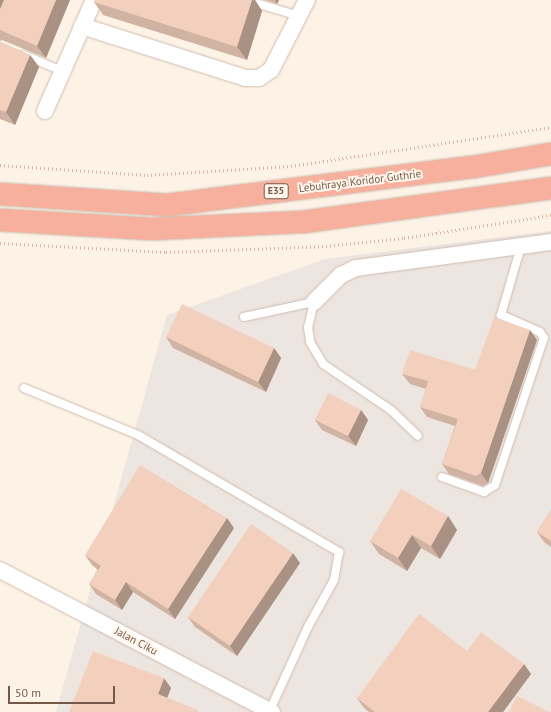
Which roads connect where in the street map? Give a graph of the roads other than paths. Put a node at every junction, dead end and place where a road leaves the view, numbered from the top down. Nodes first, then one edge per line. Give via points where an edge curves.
1 (94, 0) edge
2 (246, 0) edge
3 (307, 0) edge
4 (298, 16) junction
5 (82, 26) junction
6 (14, 51) edge
7 (62, 71) junction
8 (45, 111) dead end
9 (551, 154) edge
10 (551, 188) edge
11 (0, 194) edge
12 (0, 220) edge
13 (551, 242) edge
14 (521, 246) junction
15 (314, 302) junction
16 (244, 317) dead end
17 (24, 388) dead end
18 (418, 436) dead end
19 (442, 477) dead end
20 (0, 570) edge
21 (270, 712) edge

1 - 5 street
2 - 4 lane
3 - 4 street
4 - 5 street via 271,70 259,78 246,78
5 - 7 street
6 - 7 lane
7 - 8 street
9 - 11 highway, Lebuhraya Koridor Guthrie / E35 via 167,205
10 - 12 highway via 303,222 152,229
13 - 14 street
14 - 15 street via 356,268 341,274
14 - 19 lane via 501,316 540,332 544,338 498,477 487,493
15 - 16 lane
15 - 18 lane via 308,326 310,342 323,364 391,410
17 - 21 lane via 138,435 339,552 334,580 308,627
20 - 21 street, Jalan Ciku

